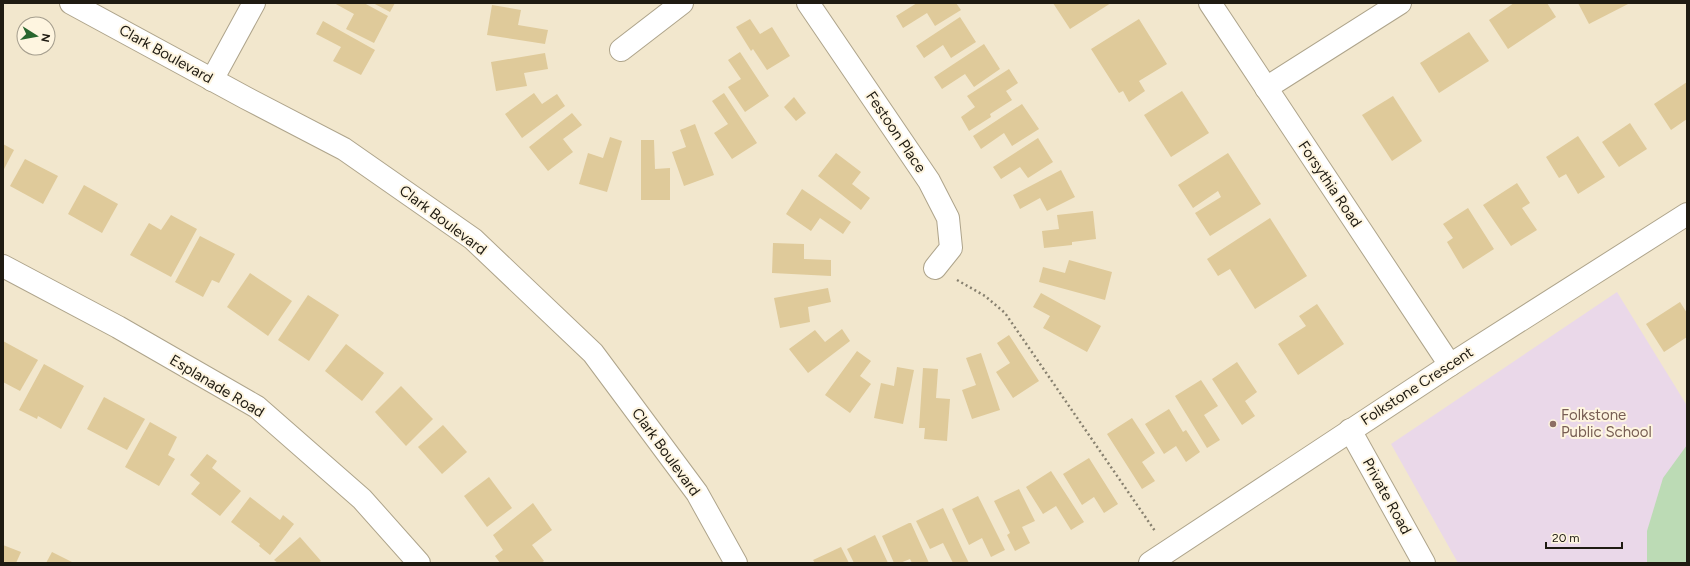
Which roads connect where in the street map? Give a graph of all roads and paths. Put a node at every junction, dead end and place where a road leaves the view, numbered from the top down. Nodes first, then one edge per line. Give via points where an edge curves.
1 (71, 3) edge
2 (254, 3) edge
3 (682, 3) edge
4 (808, 3) edge
5 (1210, 3) edge
6 (1400, 3) edge
7 (621, 50) dead end
8 (212, 80) junction
9 (1266, 88) junction
10 (1687, 214) edge
11 (3, 266) edge
12 (935, 268) joint
13 (1450, 365) junction
14 (1350, 430) junction
15 (1169, 551) junction
16 (419, 563) edge
17 (736, 563) edge
18 (1150, 563) edge
19 (1424, 563) edge

1 - 8 street, Clark Boulevard
2 - 8 street
3 - 7 street
4 - 12 street, Festoon Place via 929,181 948,218 951,248
5 - 9 street, Forsythia Road
6 - 9 street
8 - 17 street, Clark Boulevard via 344,149 473,239 593,353 697,493
9 - 13 street, Forsythia Road
10 - 13 street, Folkstone Crescent
11 - 16 street, Esplanade Road via 118,327 257,407 362,500
12 - 15 path via 985,296 1006,313
13 - 14 street, Folkstone Crescent
14 - 15 street, Folkstone Crescent
14 - 19 street, Private Road
15 - 18 street, Folkstone Crescent

